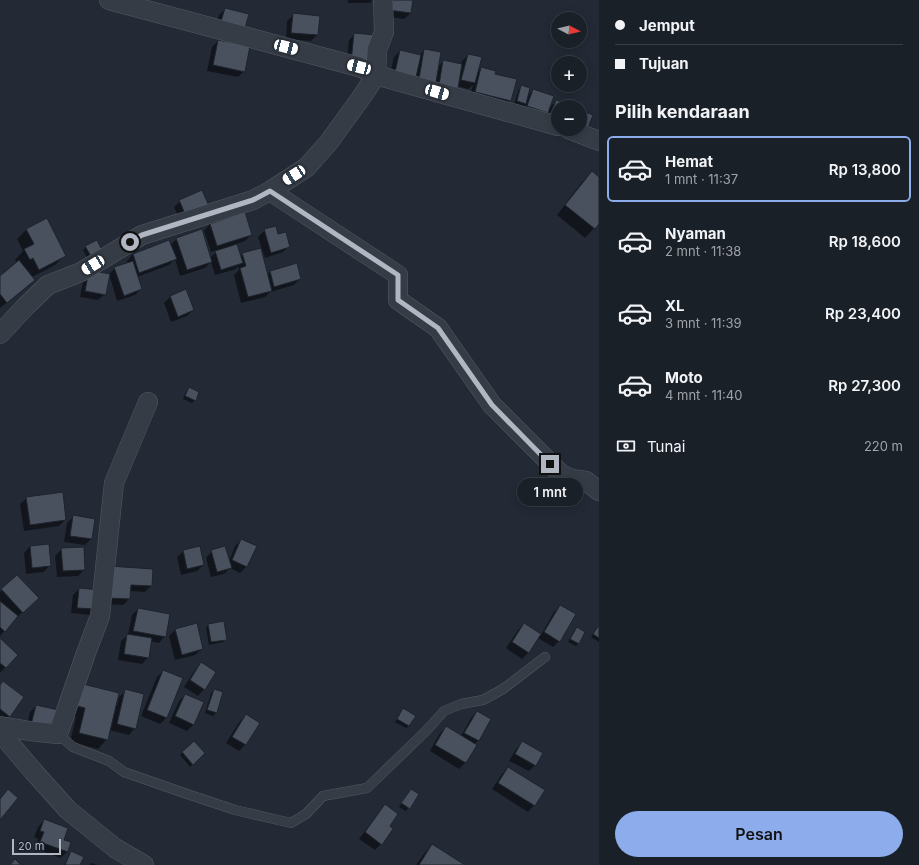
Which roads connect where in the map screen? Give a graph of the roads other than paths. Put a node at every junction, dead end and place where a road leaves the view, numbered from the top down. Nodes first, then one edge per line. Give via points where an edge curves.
1 (109, 0) edge
2 (383, 0) edge
3 (376, 75) junction
4 (551, 124) edge
5 (585, 136) edge
6 (599, 142) edge
7 (270, 191) junction
8 (0, 334) edge
9 (148, 402) dead end
10 (599, 491) edge
11 (545, 657) dead end
12 (0, 726) edge
13 (0, 732) edge
14 (58, 734) junction
15 (113, 857) edge
16 (144, 865) edge

1 - 3 street via 359,67
2 - 3 street via 384,32 377,50
3 - 4 street
3 - 7 street via 329,142 307,167
5 - 6 street
7 - 8 street via 253,200 142,235 81,272 48,285
7 - 10 street via 398,275 398,300 438,328 492,405 561,474 586,481
9 - 14 street via 114,483 100,616
11 - 14 lane via 503,689 483,700 461,704 444,712 367,788 324,796 306,814 291,823 235,810 124,772 109,761 73,747
12 - 14 street
13 - 15 street
15 - 16 street

